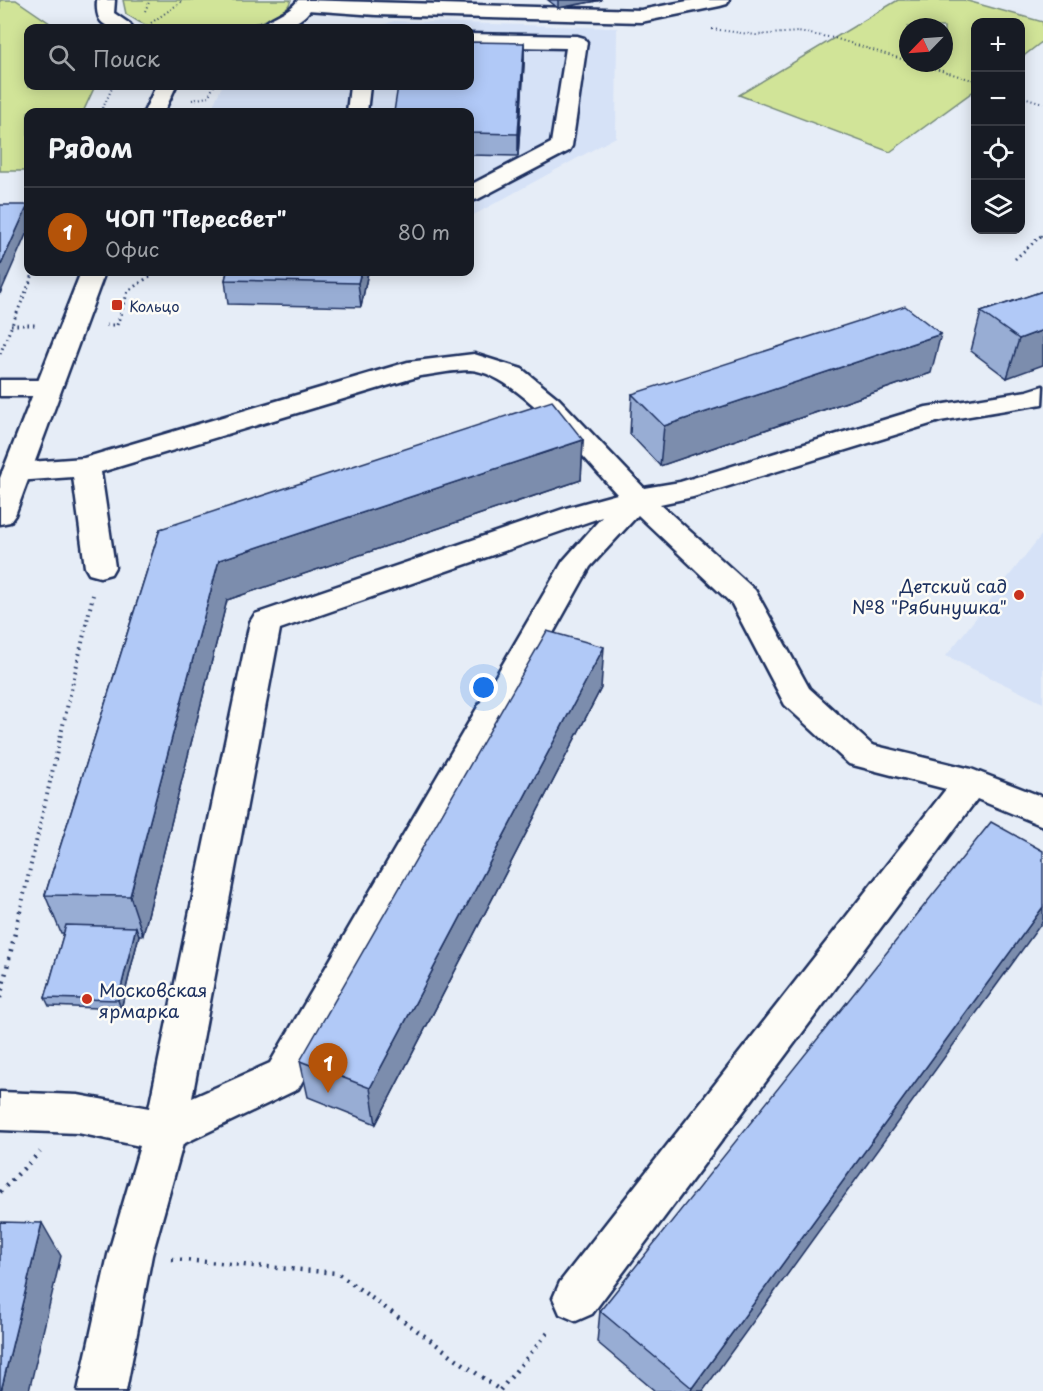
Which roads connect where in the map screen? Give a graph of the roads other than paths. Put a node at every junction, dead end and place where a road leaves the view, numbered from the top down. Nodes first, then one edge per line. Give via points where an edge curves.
1 (106, 0) edge
2 (720, 0) edge
3 (307, 2) edge
4 (288, 20) junction
5 (311, 23) dead end
6 (117, 24) edge
7 (279, 24) edge
8 (474, 40) edge
9 (164, 90) edge
10 (360, 90) edge
11 (156, 108) edge
12 (357, 108) edge
13 (474, 192) edge
14 (91, 276) edge
15 (0, 388) edge
16 (47, 388) junction
17 (1043, 394) edge
18 (86, 467) junction
19 (16, 472) junction
20 (637, 498) junction
21 (0, 515) edge
22 (100, 567) road end
23 (971, 782) junction
24 (1043, 812) edge
25 (0, 1111) edge
26 (165, 1131) junction
27 (576, 1299) road end
28 (102, 1391) edge

1 - 6 main road via 105,15
2 - 3 main road via 641,16 376,9
3 - 4 main road
4 - 5 main road
4 - 7 main road
8 - 13 main road via 577,42 561,146
9 - 11 main road
10 - 12 main road
14 - 16 main road
15 - 16 main road
16 - 19 main road
17 - 20 main road via 936,413 683,490
18 - 19 main road
18 - 20 main road via 417,368 474,362 513,375 549,405
18 - 22 main road
19 - 21 main road
20 - 23 main road via 744,598 797,696 861,755
20 - 26 main road via 578,561 284,1076
20 - 26 main road via 576,515 266,622
23 - 24 main road
23 - 27 main road
25 - 26 main road via 78,1114
26 - 28 main road via 130,1255

